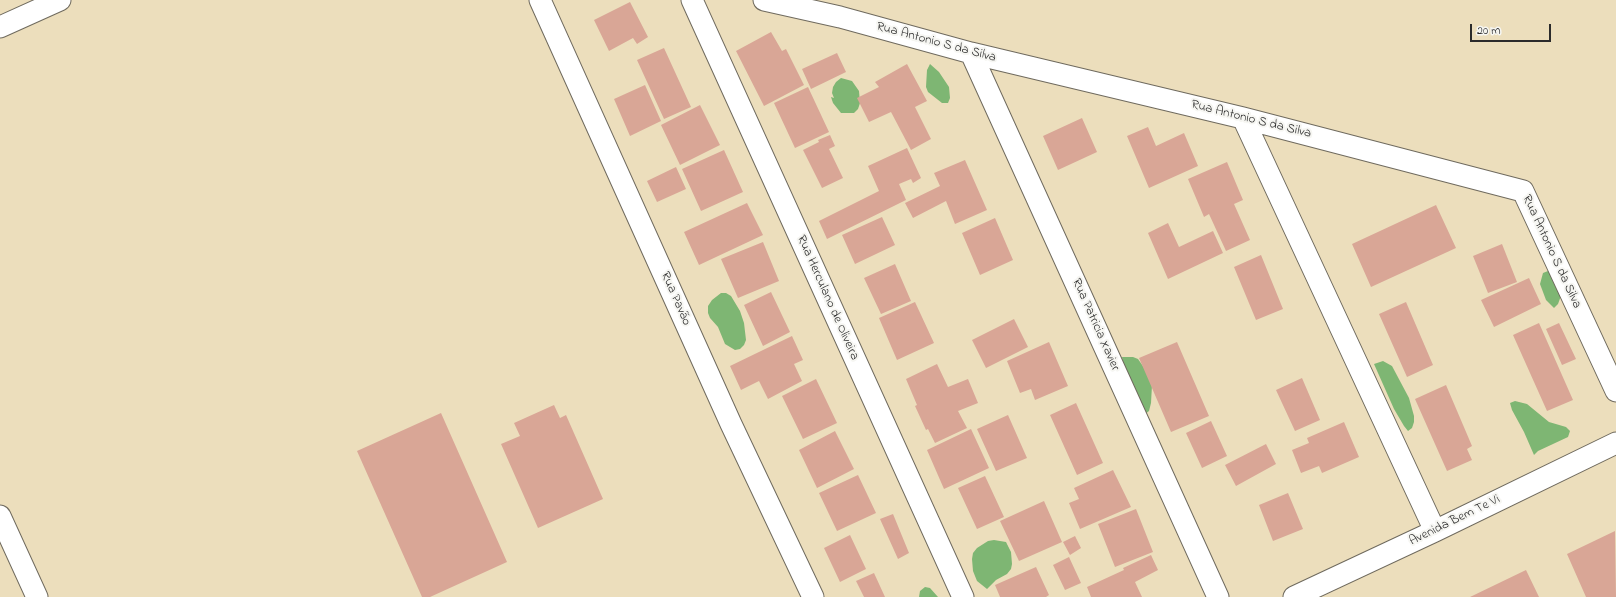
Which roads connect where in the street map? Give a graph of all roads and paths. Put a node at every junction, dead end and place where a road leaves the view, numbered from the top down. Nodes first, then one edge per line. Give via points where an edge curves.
1 (60, 0) edge
2 (540, 0) edge
3 (692, 0) edge
4 (764, 0) edge
5 (0, 27) edge
6 (971, 53) junction
7 (1243, 118) junction
8 (1616, 391) edge
9 (1616, 443) edge
10 (0, 516) edge
11 (1435, 531) junction
12 (38, 597) edge
13 (813, 597) edge
14 (963, 597) edge
15 (1218, 597) edge
16 (1294, 597) edge

1 - 5 street
2 - 13 street, Rua Pavão via 731,424
3 - 14 street, Rua Herculano de Oliveira
4 - 6 street, Rua Antonio S da Silva via 840,17
6 - 7 street, Rua Antonio S da Silva
6 - 15 street, Rua Patricia Xavier
7 - 8 street, Rua Antonio S da Silva via 1523,190
7 - 11 street
9 - 11 street, Avenida Bem Te Vi
10 - 12 street
11 - 16 street, Avenida Bem Te Vi

